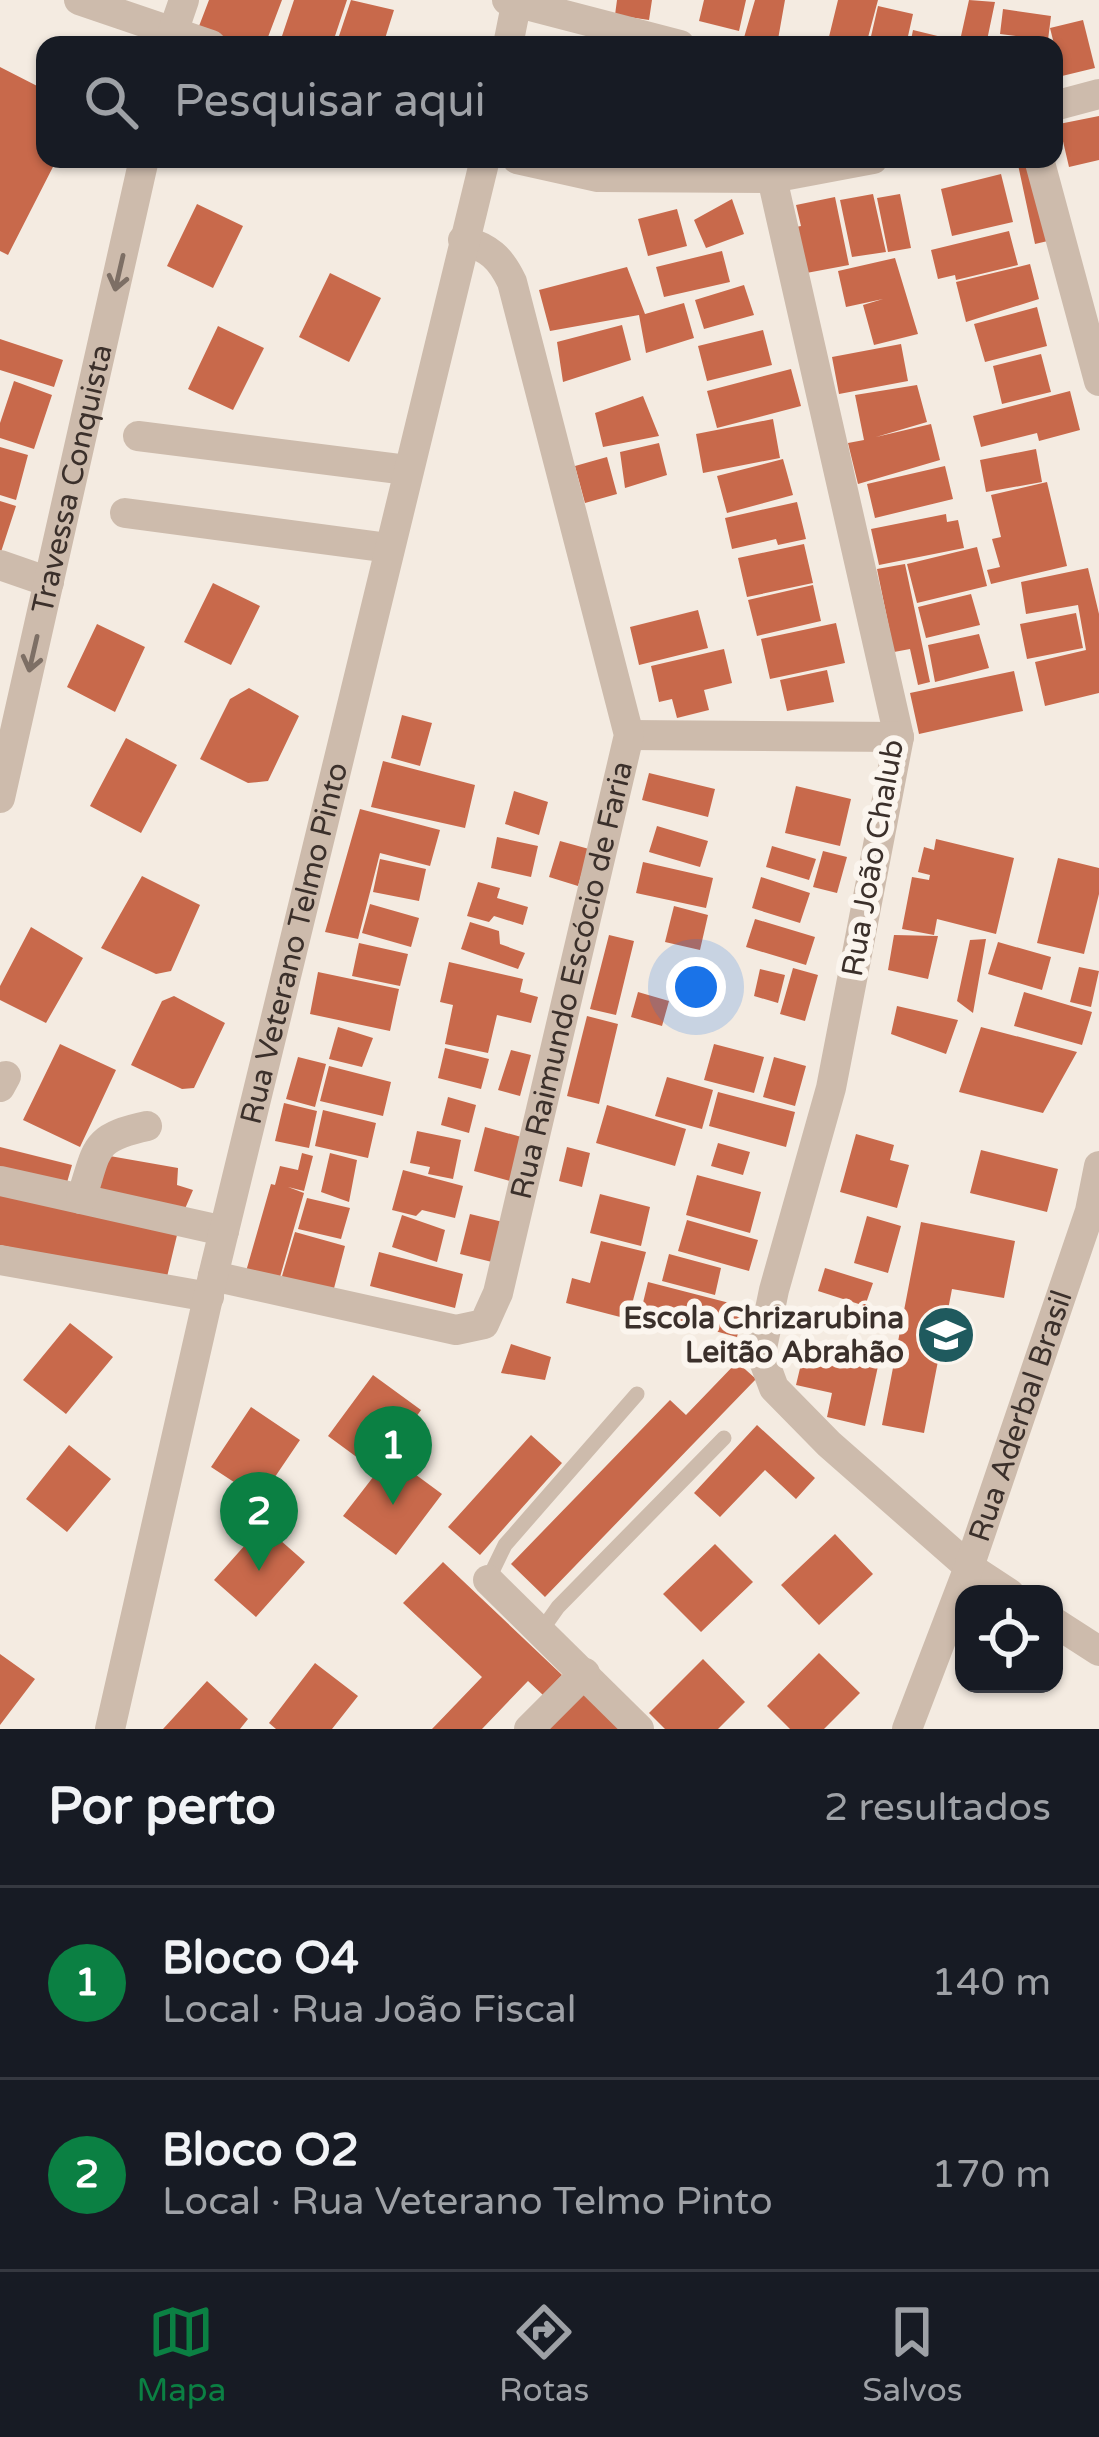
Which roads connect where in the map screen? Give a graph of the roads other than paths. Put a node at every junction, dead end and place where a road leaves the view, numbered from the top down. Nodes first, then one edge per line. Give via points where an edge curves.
1 (80, 0) edge
2 (184, 0) edge
3 (514, 1) edge
4 (167, 36) edge
5 (173, 36) edge
6 (509, 36) edge
7 (646, 36) edge
8 (1099, 94) edge
9 (1063, 104) edge
10 (143, 168) edge
11 (482, 168) edge
12 (558, 168) edge
13 (825, 168) edge
14 (1041, 168) edge
15 (772, 178) junction
16 (463, 240) junction
17 (1099, 381) edge
18 (138, 436) dead end
19 (407, 470) junction
20 (125, 513) dead end
21 (389, 548) junction
22 (0, 565) edge
23 (49, 582) junction
24 (629, 735) junction
25 (899, 737) junction
26 (0, 798) edge
27 (147, 1126) dead end
28 (1099, 1166) edge
29 (0, 1181) edge
30 (80, 1199) junction
31 (224, 1231) junction
32 (0, 1260) edge
33 (211, 1287) junction
34 (638, 1394) dead end
35 (724, 1438) dead end
36 (969, 1567) junction
37 (488, 1580) joint
38 (996, 1585) edge
39 (1063, 1628) edge
40 (541, 1631) junction
41 (1099, 1651) edge
42 (585, 1673) junction
43 (110, 1729) edge
44 (529, 1729) edge
45 (639, 1729) edge
46 (907, 1729) edge

1 - 4 street
2 - 5 street
3 - 6 street
3 - 7 street
8 - 9 street
10 -> 23 street, Travessa Conquista
11 - 16 street, Rua Veterano Telmo Pinto
12 - 15 street via 598,177
13 - 15 street
14 - 17 street
15 - 25 street, Rua João Chalub
16 - 19 street, Rua Veterano Telmo Pinto
16 - 24 street, Rua Raimundo Escócio de Faria via 501,259 512,282
18 - 19 street
19 - 21 street, Rua Veterano Telmo Pinto
20 - 21 street
21 - 31 street, Rua Veterano Telmo Pinto
22 - 23 street
23 -> 26 street, Travessa Conquista
24 - 25 street
24 - 33 street, Rua Raimundo Escócio de Faria via 498,1293 484,1324 456,1330
25 - 36 street, Rua João Chalub via 831,1088 761,1353 774,1388
27 - 30 street via 102,1142
28 - 36 street, Rua Aderbal Brasil
29 - 30 street
30 - 31 street
31 - 33 street, Rua Veterano Telmo Pinto
32 - 33 street
33 - 43 street, Rua Veterano Telmo Pinto
34 - 37 lane via 505,1545
35 - 40 lane
36 - 38 street, Rua João Chalub
36 - 46 street, Rua Aderbal Brasil
37 - 40 street
39 - 41 street
40 - 42 street
42 - 44 street
42 - 45 street

